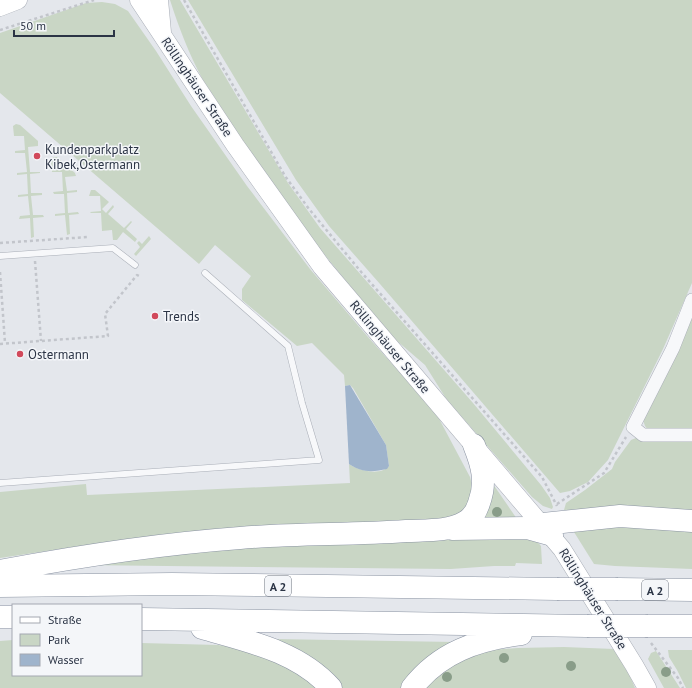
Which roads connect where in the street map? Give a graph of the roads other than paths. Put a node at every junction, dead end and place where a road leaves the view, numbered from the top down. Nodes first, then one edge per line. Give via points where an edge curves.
1 (18, 0) edge
2 (139, 0) edge
3 (159, 0) edge
4 (0, 7) edge
5 (162, 35) junction
6 (0, 256) edge
7 (135, 265) dead end
8 (205, 274) dead end
9 (692, 300) edge
10 (692, 435) edge
11 (474, 445) junction
12 (0, 484) edge
13 (554, 521) junction
14 (692, 521) edge
15 (452, 528) junction
16 (0, 571) edge
17 (0, 586) edge
18 (692, 590) edge
19 (0, 617) edge
20 (12, 617) edge
21 (142, 619) edge
22 (176, 620) junction
23 (587, 626) junction
24 (692, 626) edge
25 (331, 688) edge
26 (412, 688) edge
27 (647, 688) edge

1 - 4 main road
2 - 5 main road, Röllinghäuser Straße
3 - 5 main road
5 - 11 main road, Röllinghäuser Straße via 235,145 322,267
6 - 7 lane via 113,248
8 - 12 lane via 288,346 319,460
9 - 10 street via 673,348 633,427 643,434
11 - 13 main road, Röllinghäuser Straße
11 - 15 highway via 482,464 482,494 477,510 467,521
13 - 14 highway via 620,516
13 - 15 highway via 527,528
13 - 27 main road, Röllinghäuser Straße via 566,555
15 - 16 highway via 240,538 127,549
17 - 18 highway, A 2, bridge via 172,584
19 - 20 highway
21 - 22 highway
22 - 23 highway
22 - 25 highway via 276,650 310,669
23 - 24 highway, bridge via 649,634
23 - 26 highway via 502,637 466,647 439,661

